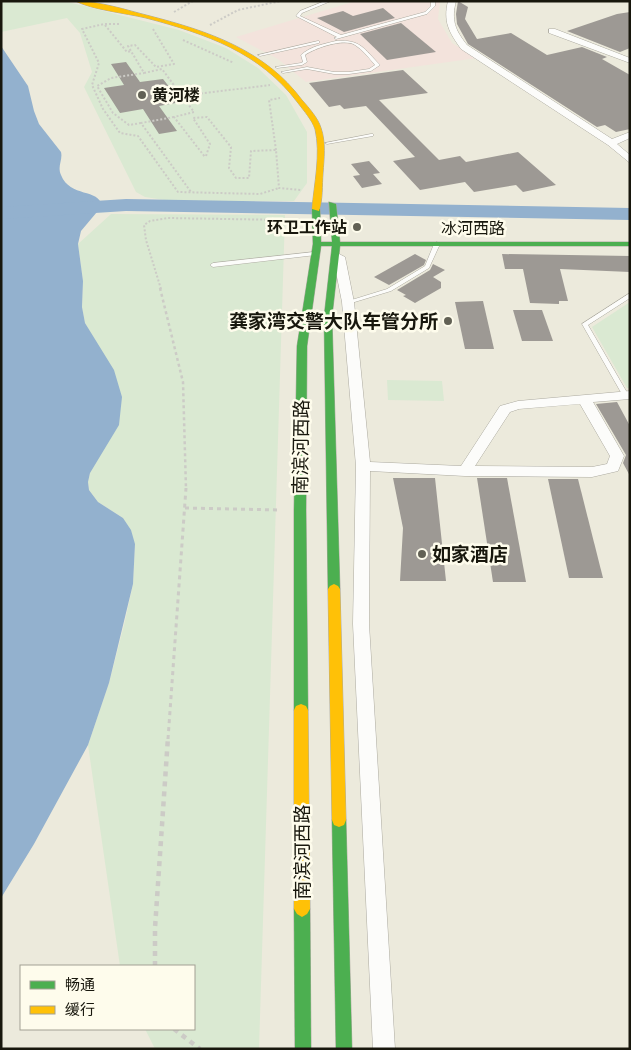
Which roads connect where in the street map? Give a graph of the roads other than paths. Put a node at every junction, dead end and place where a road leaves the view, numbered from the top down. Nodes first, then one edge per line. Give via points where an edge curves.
1 (78, 1) edge
2 (90, 1) edge
3 (328, 1) edge
4 (433, 1) edge
5 (452, 1) edge
6 (552, 31) dead end
7 (341, 37) junction
8 (257, 56) junction
9 (630, 61) edge
10 (305, 62) junction
11 (314, 68) junction
12 (282, 74) junction
13 (371, 135) dead end
14 (630, 135) edge
15 (327, 143) junction
16 (611, 143) junction
17 (630, 160) edge
18 (330, 176) dead end
19 (332, 198) dead end
20 (336, 244) junction
21 (437, 244) junction
22 (630, 244) edge
23 (316, 249) junction
24 (213, 265) dead end
25 (630, 295) edge
26 (348, 302) junction
27 (628, 395) edge
28 (585, 400) junction
29 (362, 466) junction
30 (465, 471) junction
31 (303, 1049) edge
32 (344, 1049) edge
33 (384, 1049) edge

1 - 8 main road, 南滨河西路 via 182,25
2 - 8 main road, 南滨河西路 via 203,29 236,42
3 - 7 lane via 298,16
4 - 7 lane via 433,6 426,13
5 - 16 street via 447,19 464,47
6 - 9 street
7 - 8 lane
8 - 12 main road, 南滨河西路
8 - 12 main road, 南滨河西路
10 - 11 lane
10 - 11 lane via 303,55 312,48 346,41 354,42 378,65 370,70 349,73
10 - 12 lane
11 - 12 lane
12 - 15 main road, 南滨河西路 via 306,94 325,129
12 - 23 main road, 南滨河西路 via 318,129
13 - 15 lane
14 - 16 street
15 - 18 main road, 南滨河西路
16 - 17 street
19 - 20 main road, 南滨河西路
20 - 21 main road, 冰河西路
20 - 23 main road, 冰河西路
20 - 26 street, 南滨河西路
20 - 32 main road, 南滨河西路 via 328,317
21 - 22 main road, 冰河西路
21 - 26 lane via 428,267 389,290
23 - 24 lane
23 - 31 main road, 南滨河西路 via 302,346
25 - 27 lane via 585,324
26 - 29 street, 南滨河西路
27 - 28 street
28 - 30 street via 518,405 505,409
28 - 30 street via 617,456 613,468 592,472
29 - 30 street
29 - 33 street, 南滨河西路 via 361,624

